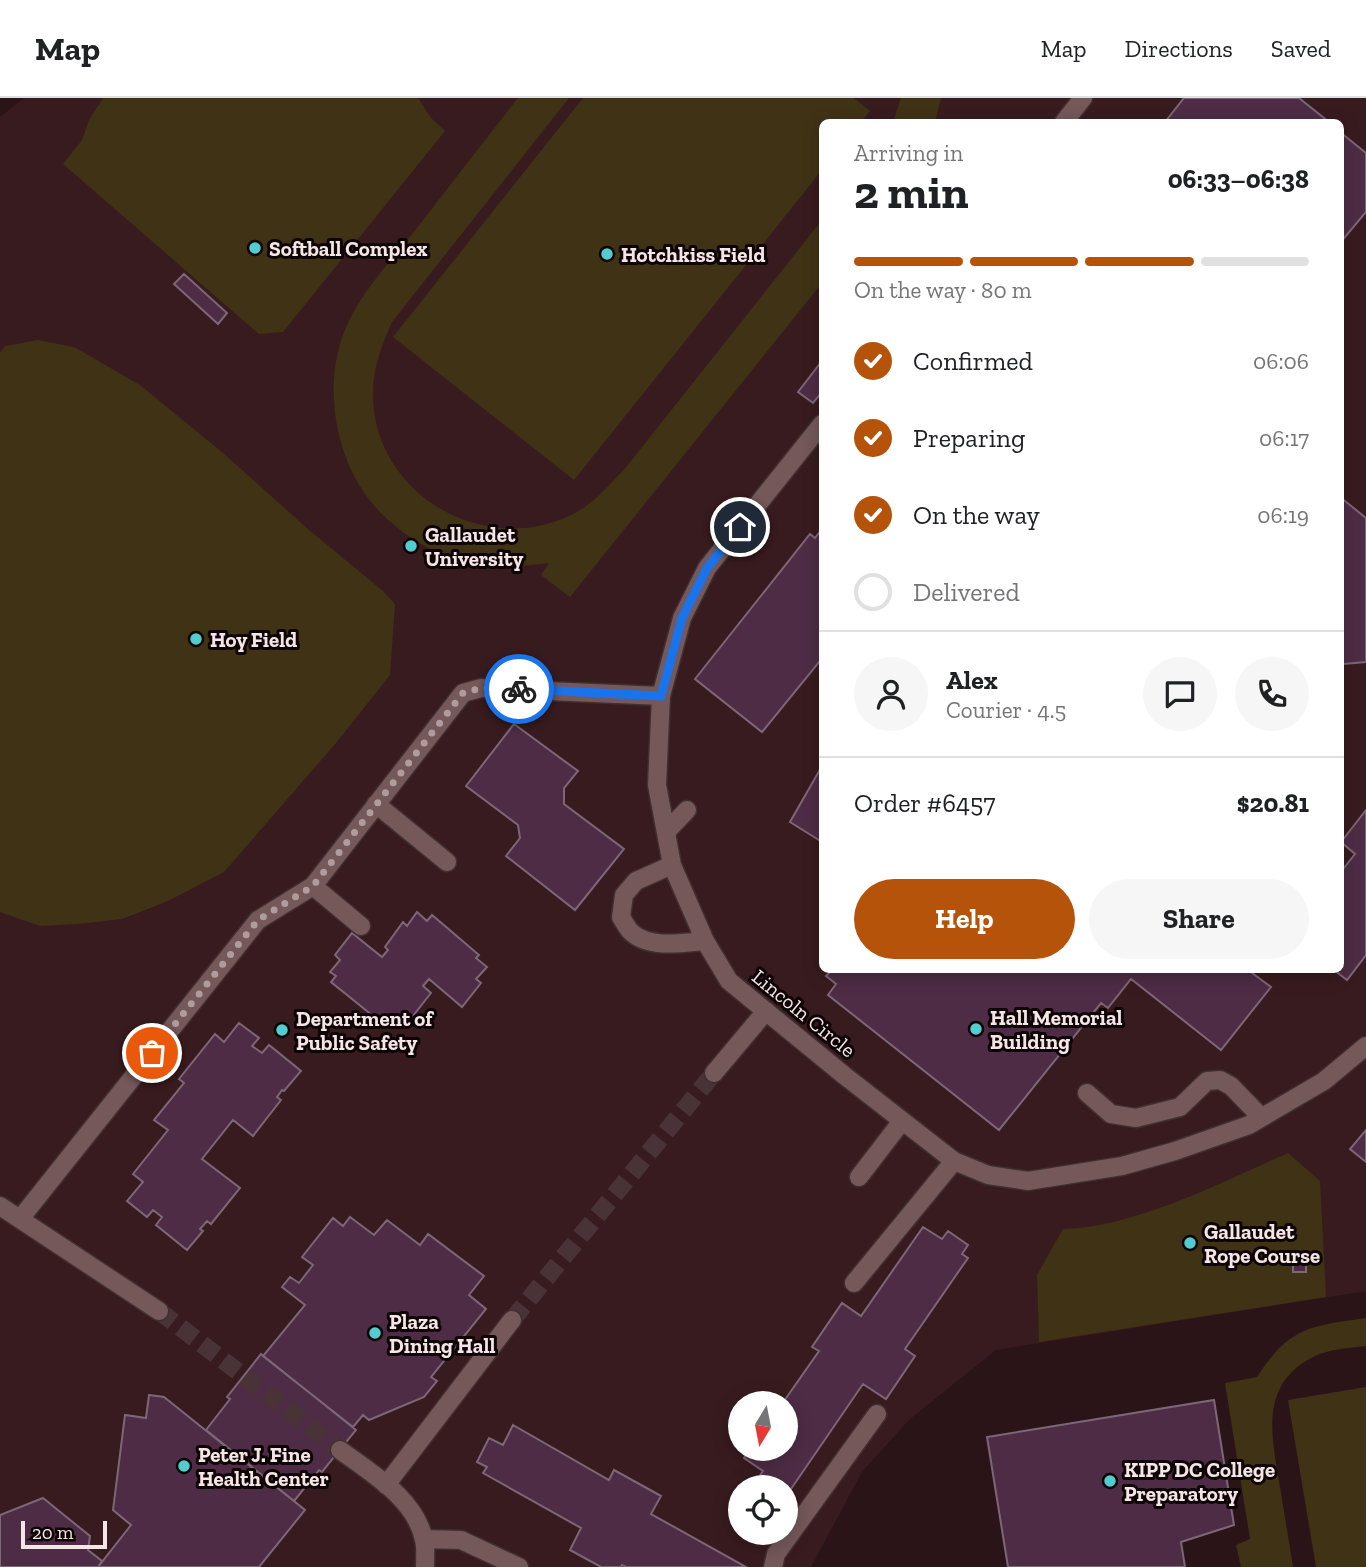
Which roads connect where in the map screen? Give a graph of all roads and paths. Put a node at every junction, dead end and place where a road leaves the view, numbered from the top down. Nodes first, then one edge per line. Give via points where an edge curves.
1 (1083, 98) edge
2 (1066, 119) edge
3 (819, 428) edge
4 (661, 696) junction
5 (660, 719) junction
6 (676, 732) dead end
7 (376, 804) junction
8 (687, 810) dead end
9 (666, 832) junction
10 (447, 862) dead end
11 (672, 865) junction
12 (313, 886) junction
13 (361, 926) dead end
14 (705, 941) junction
15 (766, 1011) junction
16 (1366, 1046) edge
17 (714, 1073) tunnel mouth
18 (1087, 1093) dead end
19 (1261, 1117) junction
20 (902, 1121) junction
21 (954, 1161) junction
22 (859, 1177) dead end
23 (0, 1206) edge
24 (19, 1219) junction
25 (854, 1283) dead end
26 (159, 1311) tunnel mouth
27 (512, 1320) tunnel mouth
28 (877, 1414) dead end
29 (340, 1450) tunnel mouth
30 (386, 1485) junction
31 (424, 1539) junction
32 (425, 1567) edge
33 (519, 1567) edge
34 (773, 1567) edge

1 - 2 street
3 - 4 street, Lincoln Circle via 707,568 682,618
4 - 5 street, Lincoln Circle
4 - 7 street via 481,688 463,693
5 - 6 street
5 - 9 street, Lincoln Circle via 657,785
7 - 10 street
7 - 12 street
8 - 9 street
9 - 11 street, Lincoln Circle
11 - 14 street, Lincoln Circle
11 - 14 street via 636,881 624,895 621,917 632,933 650,941
12 - 13 street
12 - 24 street via 258,920
14 - 15 street, Lincoln Circle via 729,981
15 - 17 street
15 - 20 street, Lincoln Circle
16 - 19 street, Lincoln Circle via 1324,1081
18 - 19 street via 1111,1114 1136,1118 1180,1107 1207,1081 1220,1080
19 - 21 street, Lincoln Circle via 1249,1125 1122,1166 1028,1181 988,1175
20 - 21 street, Lincoln Circle
20 - 22 street
21 - 25 street
23 - 24 street
24 - 26 street
27 - 30 street
28 - 34 street via 776,1554
29 - 30 street
30 - 31 street via 410,1508
31 - 32 street
31 - 33 street via 461,1540

